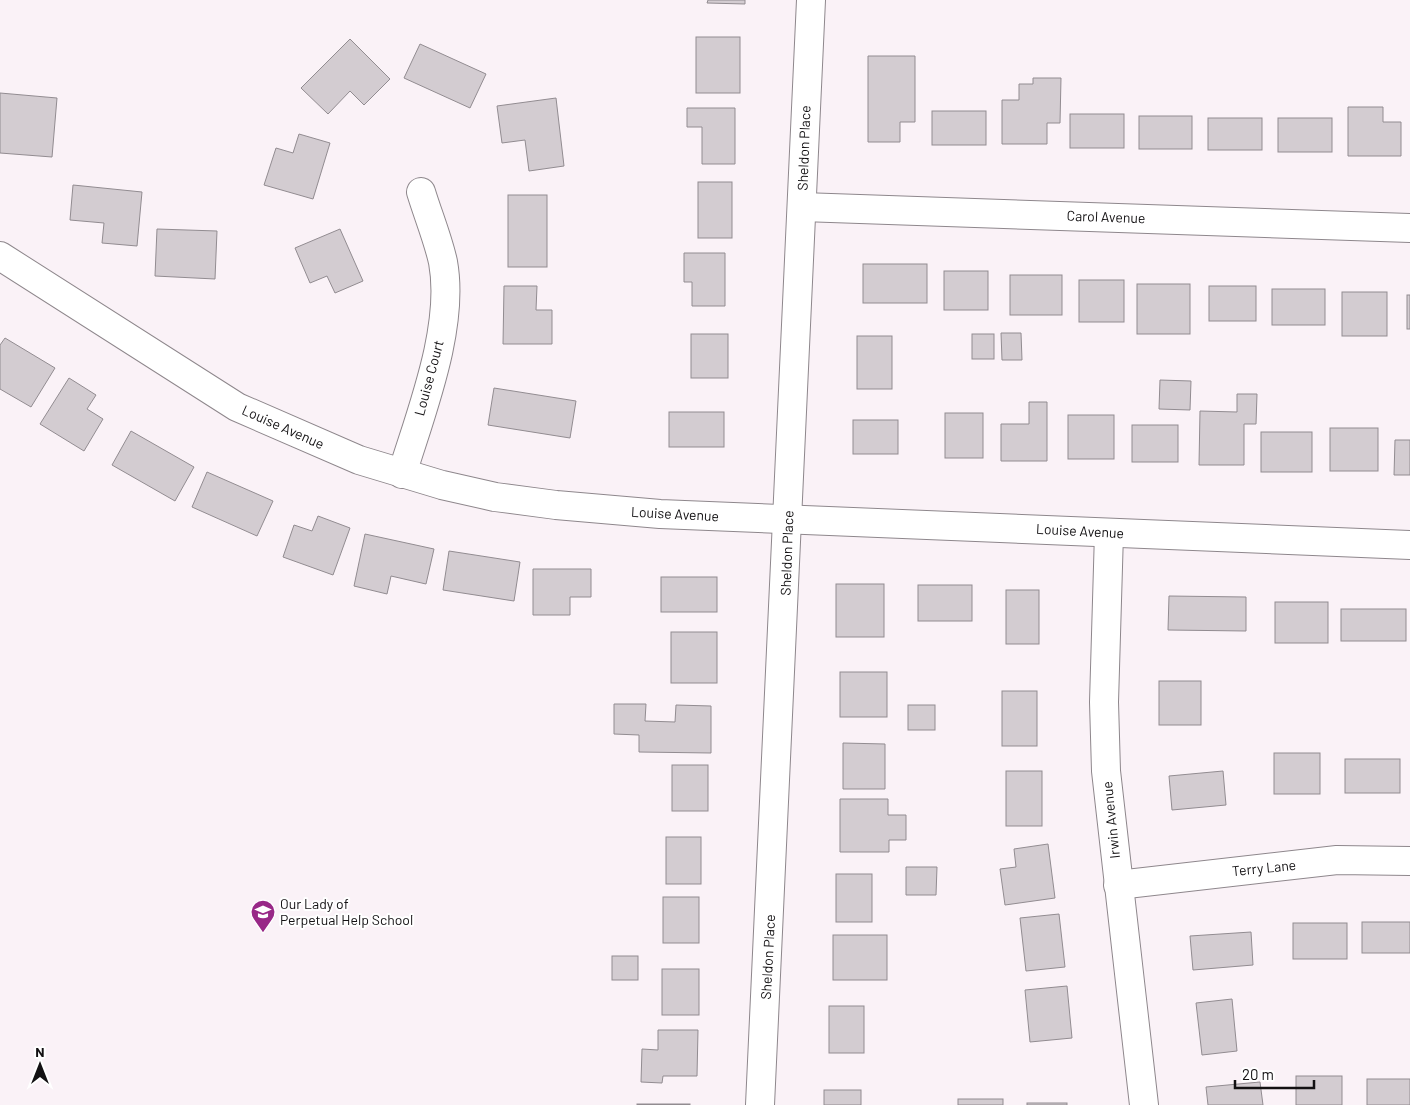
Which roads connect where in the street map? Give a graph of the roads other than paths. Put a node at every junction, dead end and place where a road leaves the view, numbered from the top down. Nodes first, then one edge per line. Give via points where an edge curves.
1 (810, 0) edge
2 (421, 192) dead end
3 (802, 207) junction
4 (1410, 228) edge
5 (0, 256) edge
6 (402, 474) junction
7 (788, 518) junction
8 (1109, 533) junction
9 (1410, 545) edge
10 (1410, 861) edge
11 (1118, 885) junction
12 (760, 1105) edge
13 (1144, 1105) edge

1 - 3 street, Sheldon Place
2 - 6 street, Louise Court via 443,262 444,306 438,356
3 - 4 street, Carol Avenue
3 - 7 street, Sheldon Place
5 - 6 street, Louise Avenue via 237,407 359,460
6 - 7 street, Louise Avenue via 496,497 556,505 660,514
7 - 8 street, Louise Avenue
7 - 12 street, Sheldon Place
8 - 9 street, Louise Avenue
8 - 11 street, Irwin Avenue via 1104,702 1106,771
10 - 11 street, Terry Lane via 1337,860
11 - 13 street, Irwin Avenue

